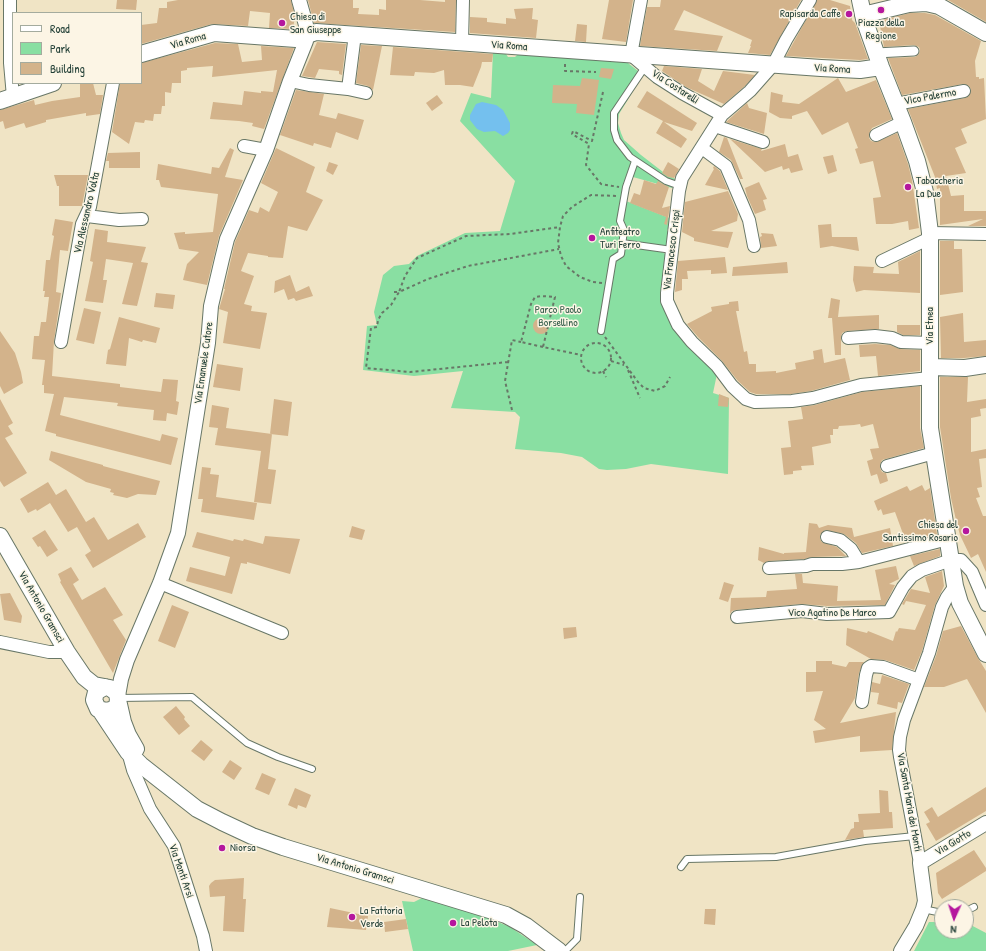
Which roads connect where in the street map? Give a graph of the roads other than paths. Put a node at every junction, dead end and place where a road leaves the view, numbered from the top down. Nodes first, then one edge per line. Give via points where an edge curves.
1 (10, 0) edge
2 (299, 0) edge
3 (463, 0) edge
4 (641, 0) edge
5 (810, 0) edge
6 (862, 7) edge
7 (986, 33) edge
8 (355, 34) junction
9 (306, 36) junction
10 (462, 42) junction
11 (914, 51) dead end
12 (142, 54) edge
13 (631, 55) junction
14 (878, 60) junction
15 (647, 62) junction
16 (773, 65) junction
17 (290, 81) junction
18 (50, 84) edge
19 (113, 84) edge
20 (348, 89) junction
21 (964, 91) dead end
22 (366, 93) dead end
23 (6, 99) edge
24 (896, 104) junction
25 (722, 115) junction
26 (903, 122) junction
27 (715, 126) junction
28 (876, 135) dead end
29 (763, 142) dead end
30 (244, 146) dead end
31 (702, 148) junction
32 (266, 150) junction
33 (635, 161) junction
34 (680, 186) junction
35 (87, 216) junction
36 (142, 219) dead end
37 (986, 234) edge
38 (930, 236) junction
39 (622, 243) junction
40 (754, 246) dead end
41 (672, 250) junction
42 (882, 261) dead end
43 (601, 331) road end
44 (848, 338) dead end
45 (61, 342) dead end
46 (930, 343) junction
47 (986, 365) edge
48 (930, 372) junction
49 (934, 453) junction
50 (887, 466) dead end
51 (827, 537) dead end
52 (948, 539) junction
53 (1, 541) edge
54 (951, 560) junction
55 (859, 562) junction
56 (769, 568) dead end
57 (160, 582) junction
58 (955, 586) junction
59 (986, 604) edge
60 (737, 617) dead end
61 (282, 633) dead end
62 (0, 642) edge
63 (67, 652) junction
64 (986, 654) edge
65 (84, 677) junction
66 (919, 680) junction
67 (115, 695) junction
68 (862, 702) dead end
69 (97, 706) junction
70 (128, 752) junction
71 (312, 769) dead end
72 (156, 777) junction
73 (986, 823) edge
74 (915, 836) junction
75 (920, 863) junction
76 (681, 867) dead end
77 (580, 897) dead end
78 (923, 910) junction
79 (934, 911) edge
80 (206, 951) edge
81 (559, 951) edge
82 (566, 951) edge
83 (901, 951) edge

1 - 23 street via 10,63
2 - 9 street via 306,25
3 - 10 street
4 - 13 street
5 - 16 street, Via Francesco Crispi
6 - 7 main road via 926,3 940,6
6 - 14 main road, Via Etnea
8 - 9 main road, Via Roma via 316,32
8 - 10 main road, Via Roma
8 - 20 street
9 - 12 main road, Via Roma via 296,39 214,33
9 - 17 street, Via Emanuele Cutore
10 - 13 main road, Via Roma
11 - 14 street
13 - 15 main road, Via Roma
14 - 16 main road, Via Roma via 860,70
14 - 24 main road, Via Etnea
15 - 16 main road, Via Roma
15 - 25 street, Via Costarelli via 657,77
15 - 33 lane via 614,113 617,140
16 - 25 street, Via Francesco Crispi via 750,91
17 - 20 street
17 - 32 street, Via Emanuele Cutore
18 - 23 main road
19 - 35 street, Via Alessandro Volta
20 - 22 street
21 - 24 street, Vico Palermo
24 - 26 main road, Via Etnea
25 - 27 street, Via Francesco Crispi
26 - 28 street
26 - 38 main road, Via Etnea via 925,192
27 - 29 street
27 - 31 street, Via Francesco Crispi
30 - 32 street
31 - 34 street, Via Francesco Crispi via 682,178
31 - 40 street via 726,166 749,220
32 - 57 street, Via Emanuele Cutore via 227,239 222,258 211,306 208,342 178,533
33 - 34 lane via 666,181
33 - 39 lane via 626,188 620,221 624,230
34 - 41 street, Via Francesco Crispi
35 - 36 street via 119,220
35 - 45 street, Via Alessandro Volta via 82,224
37 - 38 street
38 - 42 street
38 - 46 main road, Via Etnea
39 - 41 lane
39 - 43 lane via 621,254 613,259
41 - 48 street, Via Francesco Crispi via 667,301 678,325 746,399 755,402 813,398 861,385
44 - 46 street via 875,336 901,342
46 - 48 main road, Via Etnea
47 - 48 main road
48 - 49 main road, Via Etnea via 930,428
49 - 50 street
49 - 52 main road, Via Etnea
51 - 55 street via 840,540 851,549
52 - 54 main road, Via Etnea
52 - 55 street
53 - 63 main road, Via Antonio Gramsci
54 - 58 main road, Via Etnea
54 - 59 street via 961,560 972,572
54 - 60 street, Vico Agatino De Marco via 912,576 889,612 827,614 802,611
55 - 56 street
57 - 61 street
57 - 67 street, Via Emanuele Cutore
58 - 64 main road, Via Etnea via 960,603
58 - 66 street, Via Santa Maria dei Monti via 946,596
62 - 63 street via 49,652
63 - 65 main road, Via Antonio Gramsci
65 - 67 main road
65 - 69 main road, Via Antonio Gramsci via 87,690
66 - 68 street via 883,667 871,666 866,675
66 - 74 street, Via Santa Maria dei Monti via 904,720 899,750
67 - 69 main road via 116,707 112,710 105,711
67 - 69 main road via 100,688 95,694
67 - 71 lane via 192,697 247,743
67 - 72 main road via 128,735
69 - 70 main road, Via Antonio Gramsci
70 - 72 main road, Via Antonio Gramsci
70 - 80 street, Via Monti Arsi via 150,809 174,846
72 - 81 main road, Via Antonio Gramsci via 197,809 252,836 506,916 526,926
73 - 75 street, Via Giotto
74 - 75 street, Via Santa Maria dei Monti
74 - 76 lane via 865,841 776,857 687,859
75 - 78 street, Via Santa Maria dei Monti via 925,901
77 - 82 lane via 578,940
78 - 79 lane
78 - 83 street, Via Santa Maria dei Monti

